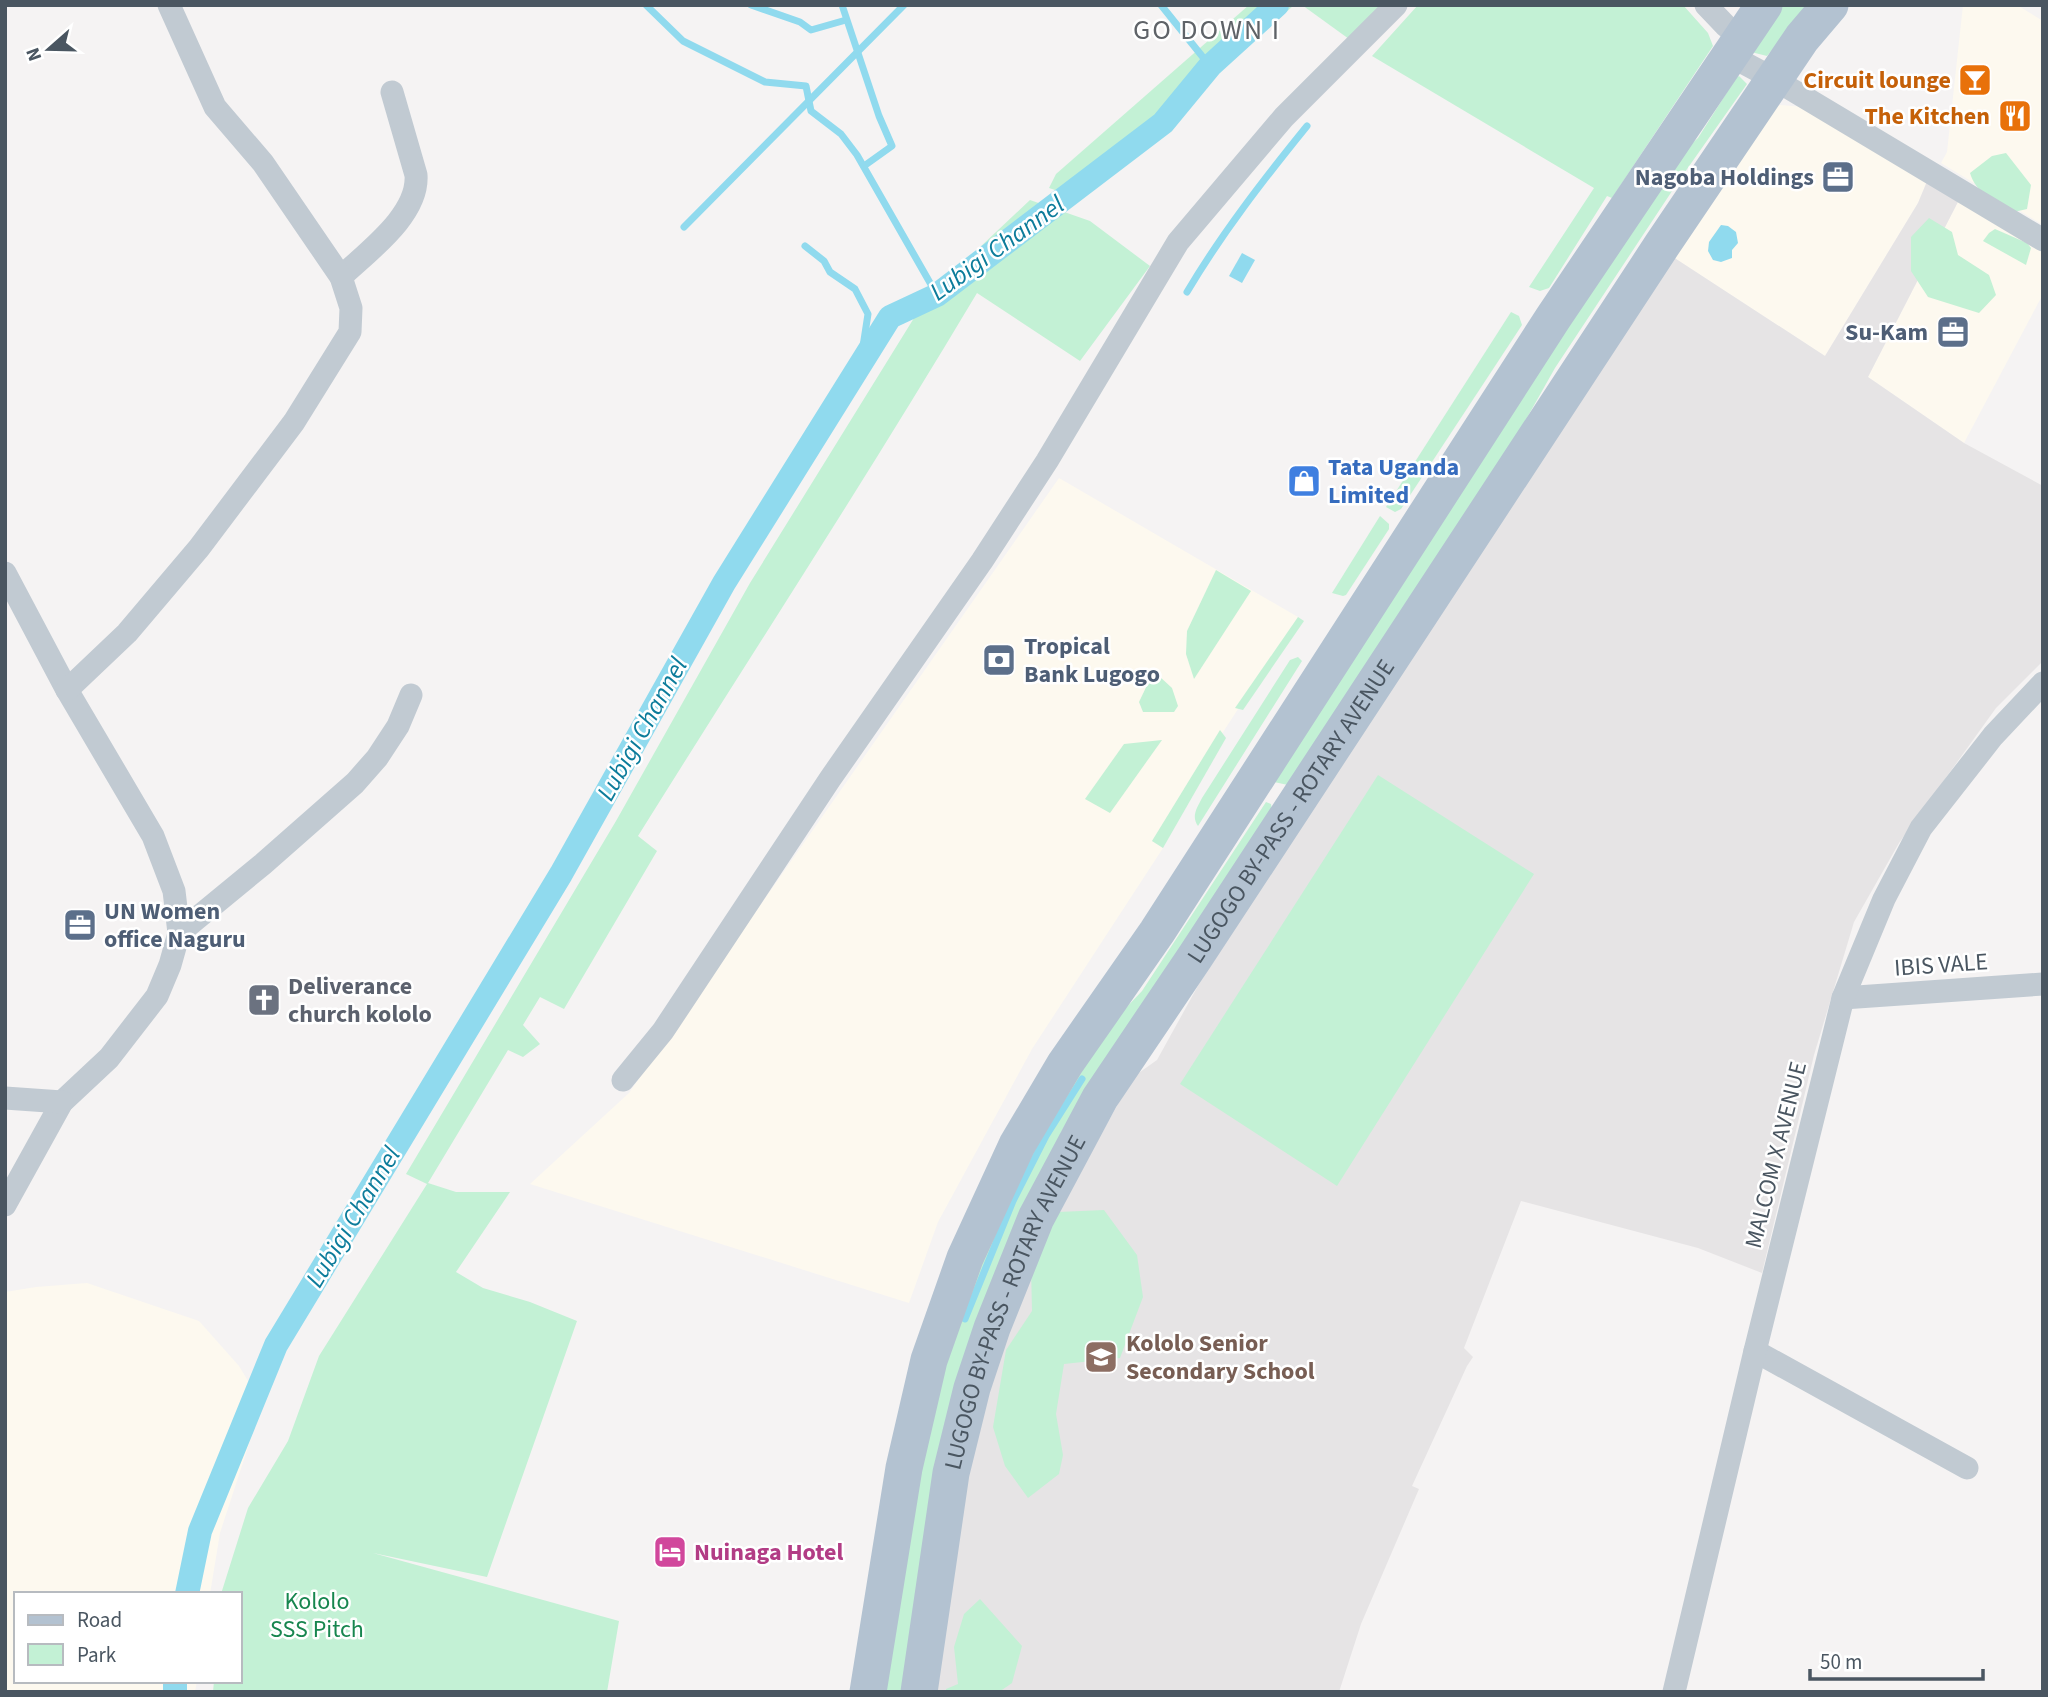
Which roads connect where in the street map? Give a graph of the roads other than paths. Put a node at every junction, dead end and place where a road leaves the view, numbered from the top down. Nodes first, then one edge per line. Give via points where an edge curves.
1 (169, 5) edge
2 (1396, 5) edge
3 (1706, 5) edge
4 (1763, 5) edge
5 (1830, 5) edge
6 (1735, 46) junction
7 (1774, 79) junction
8 (392, 92) dead end
9 (2043, 240) edge
10 (341, 277) junction
11 (5, 573) edge
12 (2043, 683) edge
13 (67, 690) junction
14 (411, 695) dead end
15 (1251, 787) junction
16 (1293, 806) junction
17 (179, 933) junction
18 (2043, 985) edge
19 (1843, 998) junction
20 (623, 1080) dead end
21 (5, 1098) edge
22 (62, 1102) junction
23 (5, 1205) edge
24 (1755, 1351) junction
25 (1967, 1468) dead end
26 (867, 1692) edge
27 (919, 1692) edge
28 (1674, 1692) edge

1 - 10 street via 215,107 263,163
2 - 20 street via 1284,117 1178,243 989,550 663,1031
3 - 6 street via 1726,26
4 - 6 main road, LUGOGO BY-PASS - ROTARY AVENUE
5 - 7 main road, LUGOGO BY-PASS - ROTARY AVENUE
6 - 7 street
6 - 15 main road, LUGOGO BY-PASS - ROTARY AVENUE via 1545,330
7 - 9 street
7 - 16 main road, LUGOGO BY-PASS - ROTARY AVENUE
8 - 10 street via 417,187 397,225
10 - 13 street via 351,308 350,332 294,422 199,548 127,633
11 - 13 street
12 - 19 street, MALCOM X AVENUE via 1993,736 1921,828 1884,899
13 - 17 street via 153,836 174,891
14 - 17 street via 398,726 355,783
15 - 16 main road via 1265,785
15 - 26 main road, LUGOGO BY-PASS - ROTARY AVENUE via 1065,1064 1017,1145 965,1258 921,1389
16 - 27 main road, LUGOGO BY-PASS - ROTARY AVENUE via 1100,1098 1036,1218 992,1328 951,1473
17 - 22 street via 170,965 147,1012 109,1058
18 - 19 street, IBIS VALE
19 - 24 street, MALCOM X AVENUE
21 - 22 street
22 - 23 street
24 - 25 street
24 - 28 street, MALCOM X AVENUE

